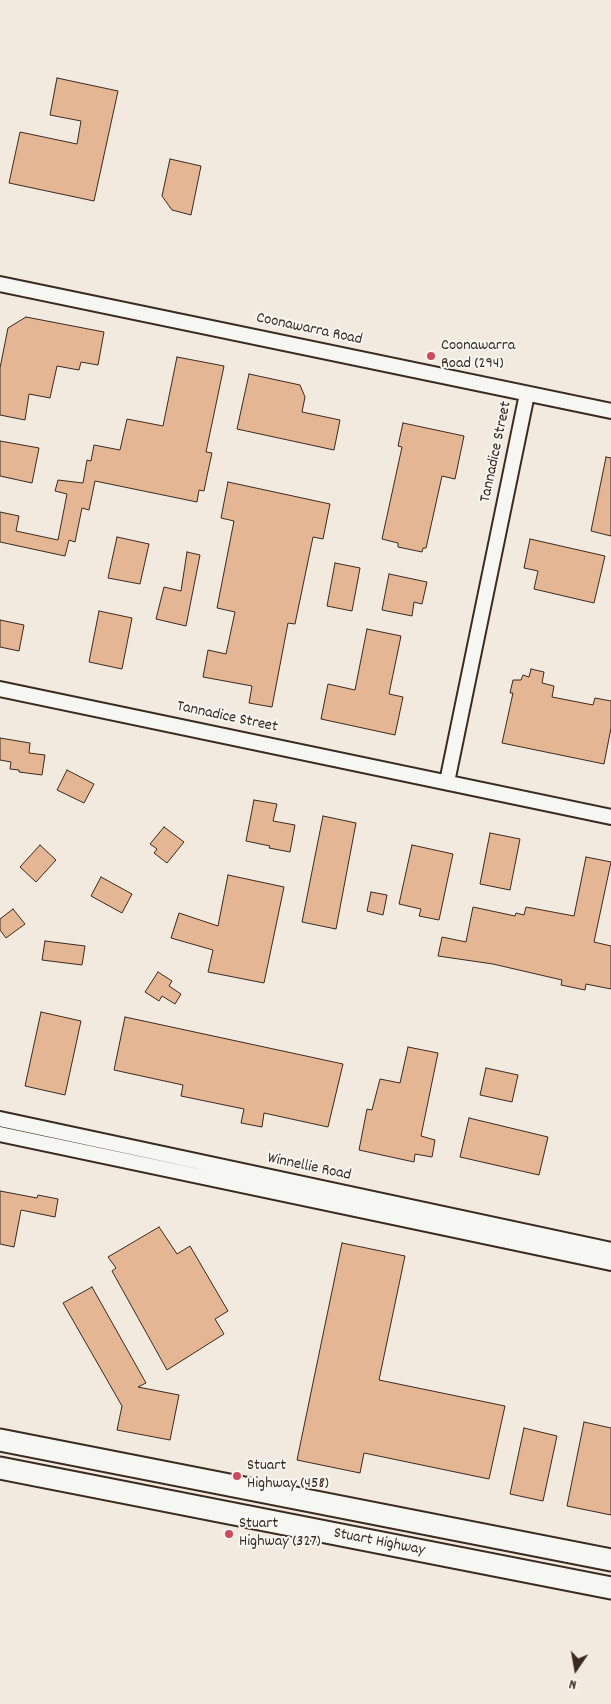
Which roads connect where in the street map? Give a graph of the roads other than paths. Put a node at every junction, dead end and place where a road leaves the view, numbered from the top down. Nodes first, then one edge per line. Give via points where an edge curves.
1 (0, 284) edge
2 (527, 394) junction
3 (611, 411) edge
4 (0, 689) edge
5 (447, 782) junction
6 (611, 817) edge
7 (0, 1119) edge
8 (0, 1134) edge
9 (611, 1250) edge
10 (611, 1263) edge
11 (0, 1440) edge
12 (0, 1468) edge
13 (148, 1469) junction
14 (143, 1496) junction
15 (611, 1560) edge
16 (611, 1588) edge

1 - 2 street, Coonawarra Road
2 - 3 street, Coonawarra Road
2 - 5 street, Tannadice Street
4 - 5 street, Tannadice Street
5 - 6 street, Tannadice Street
7 - 9 street, Winnellie Road
8 - 10 street, Winnellie Road
11 - 13 highway, Stuart Highway
12 - 14 highway, Stuart Highway
13 - 14 highway
13 - 15 highway, Stuart Highway
14 - 16 highway, Stuart Highway

